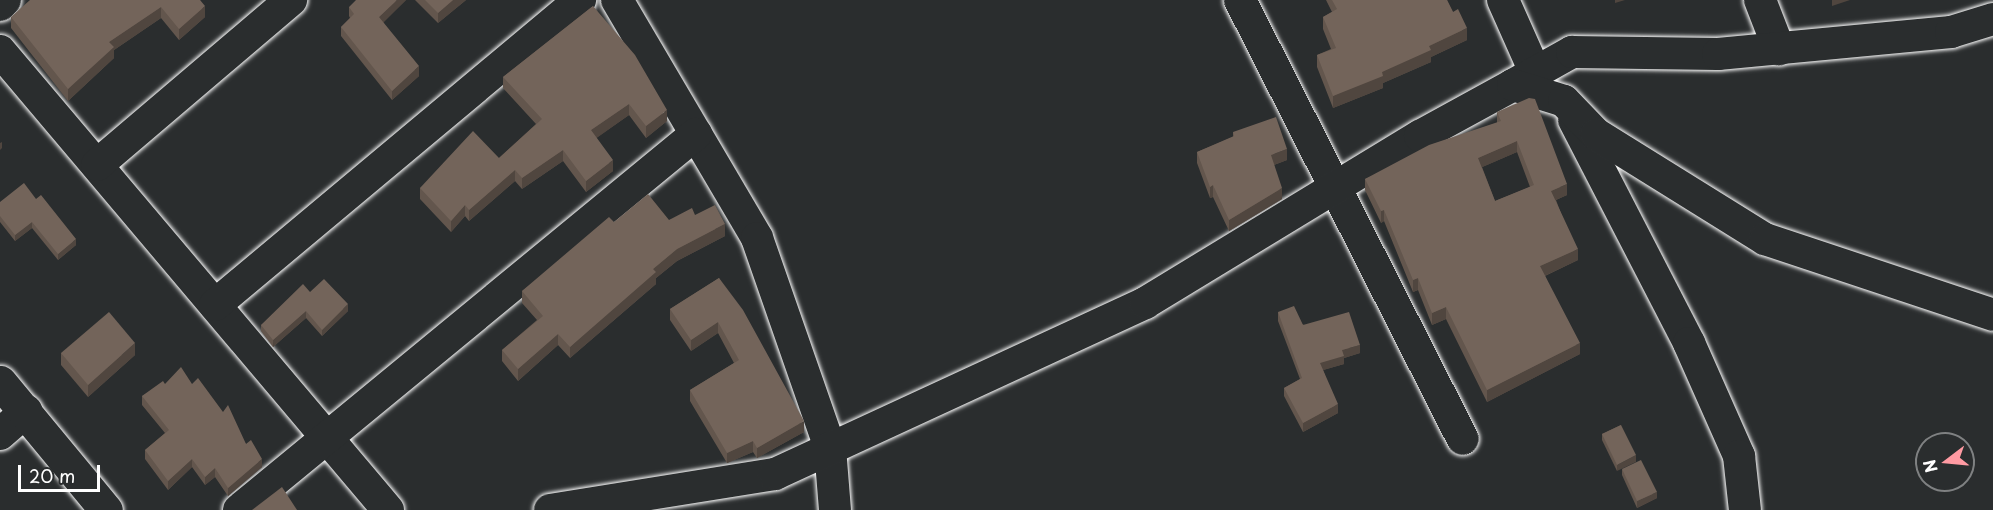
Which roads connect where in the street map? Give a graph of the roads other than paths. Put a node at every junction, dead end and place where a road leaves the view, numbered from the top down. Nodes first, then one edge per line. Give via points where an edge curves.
1 (5, 0) edge
2 (291, 0) edge
3 (580, 0) edge
4 (617, 0) edge
5 (1240, 0) edge
6 (1503, 0) edge
7 (1760, 0) edge
8 (0, 4) edge
9 (1993, 19) edge
10 (1779, 48) junction
11 (0, 51) edge
12 (1524, 78) junction
13 (1564, 101) junction
14 (696, 134) junction
15 (97, 165) junction
16 (1335, 187) junction
17 (215, 305) junction
18 (1993, 315) edge
19 (0, 382) edge
20 (26, 411) junction
21 (0, 434) edge
22 (328, 437) junction
23 (1463, 439) dead end
24 (830, 448) junction
25 (106, 510) edge
26 (239, 510) edge
27 (388, 510) edge
28 (550, 510) edge
29 (836, 510) edge
30 (1745, 510) edge

1 - 8 street
2 - 15 street
3 - 17 street
4 - 14 street
5 - 16 street
6 - 12 street
7 - 10 street
9 - 10 street via 1951,32
10 - 12 street via 1718,54 1572,52
11 - 15 street
12 - 13 street
12 - 16 street
13 - 18 street via 1596,134 1765,239
13 - 30 street via 1689,343 1735,446
14 - 22 street
14 - 24 street via 757,238
15 - 17 street
16 - 23 street
16 - 24 street via 1146,303
17 - 22 street
19 - 20 street
20 - 21 street
20 - 25 street
22 - 26 street
22 - 27 street
24 - 28 street via 775,474
24 - 29 street

